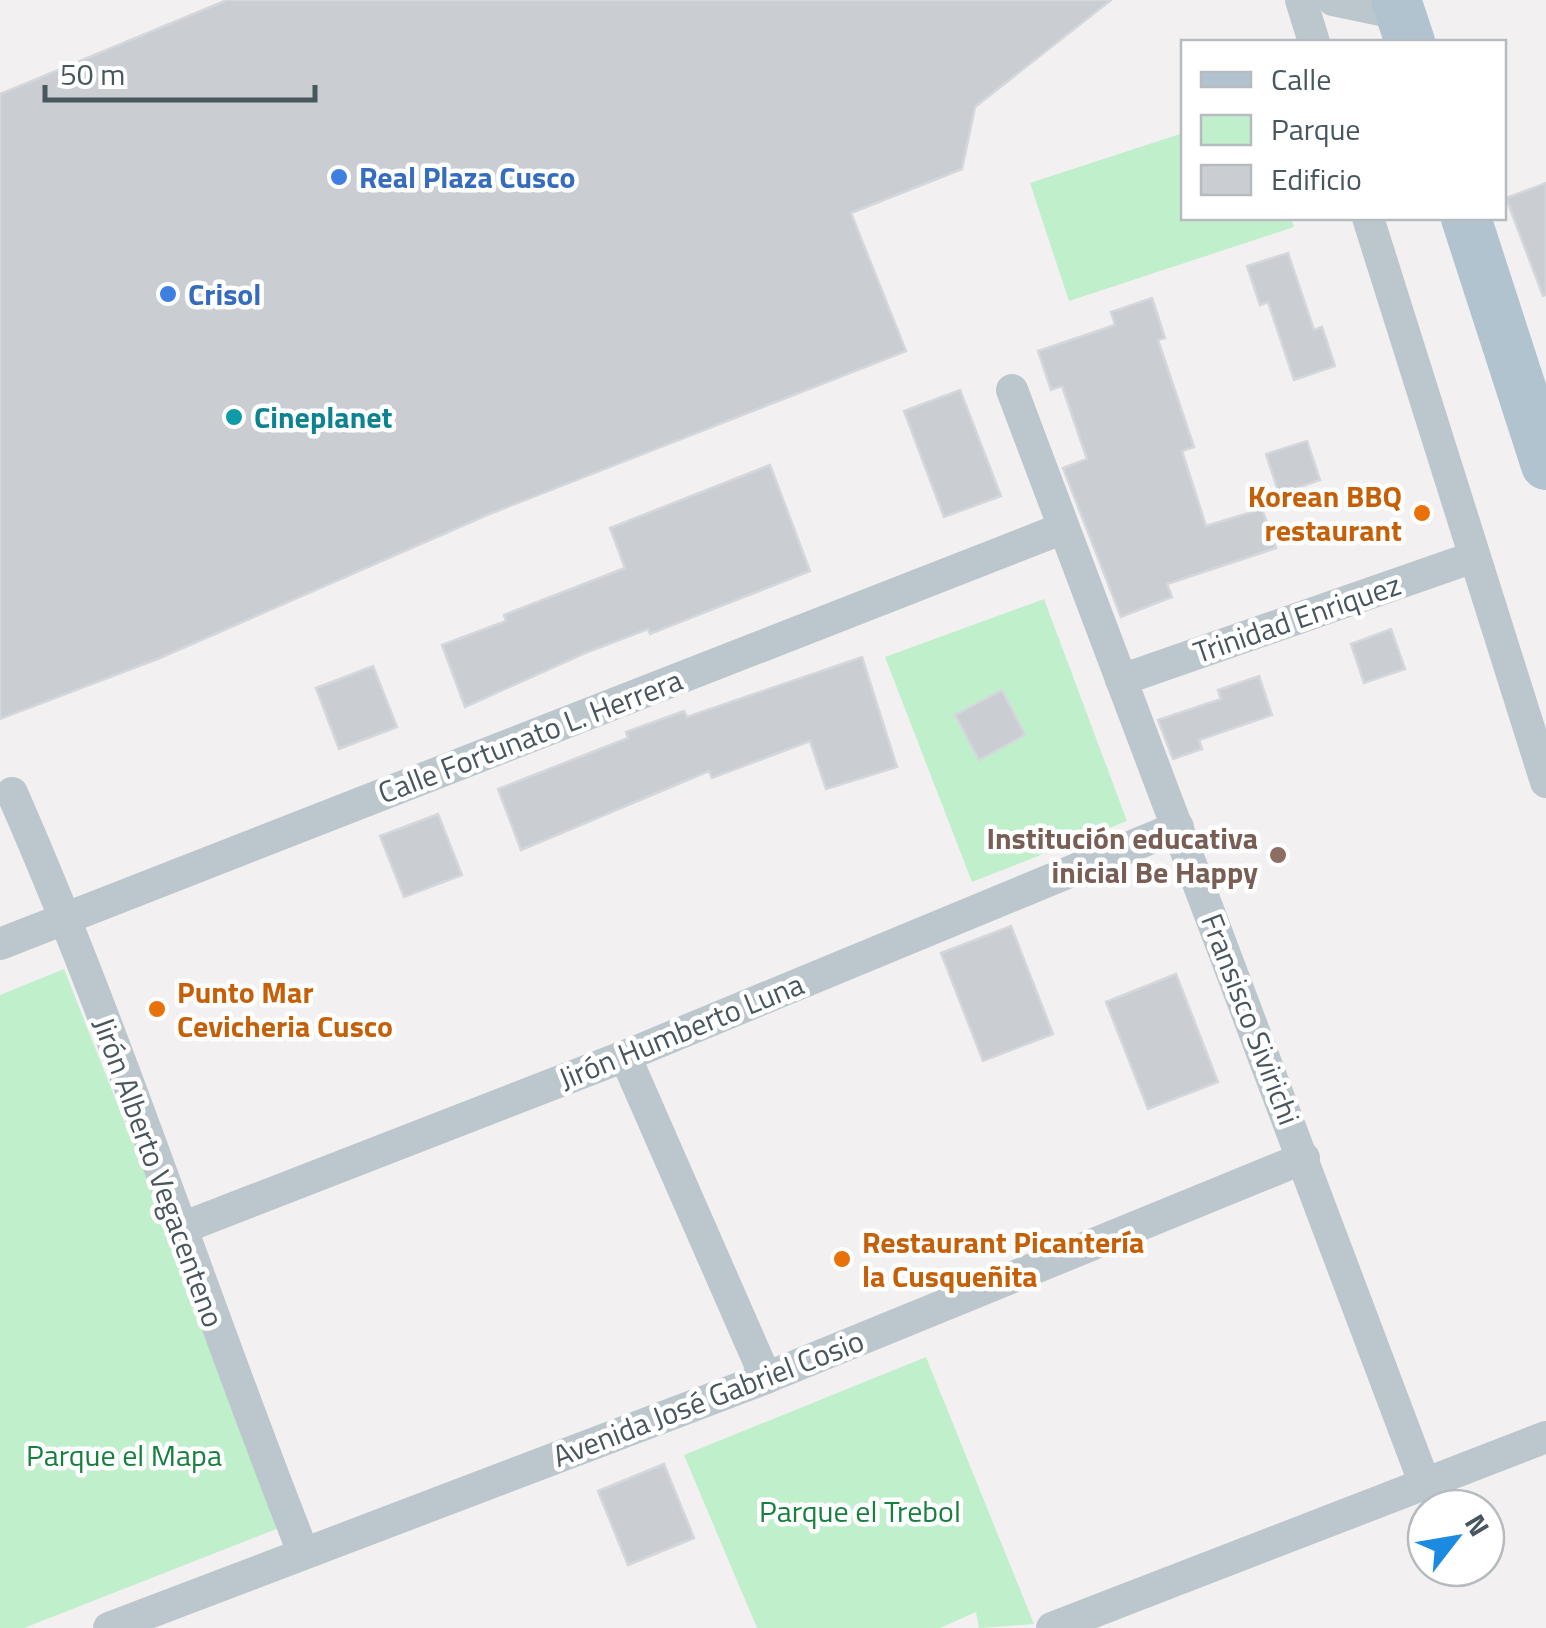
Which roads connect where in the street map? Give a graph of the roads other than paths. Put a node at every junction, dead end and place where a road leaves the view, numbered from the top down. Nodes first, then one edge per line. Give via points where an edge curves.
1 (1301, 0) edge
2 (1334, 0) edge
3 (1402, 19) edge
4 (1313, 40) edge
5 (1369, 220) edge
6 (1467, 220) edge
7 (1012, 390) dead end
8 (1546, 465) edge
9 (1061, 530) junction
10 (1474, 556) junction
11 (1121, 680) junction
12 (1546, 782) edge
13 (12, 793) dead end
14 (1178, 827) junction
15 (66, 916) junction
16 (0, 944) edge
17 (626, 1056) junction
18 (1304, 1158) junction
19 (182, 1228) junction
20 (766, 1378) junction
21 (1546, 1437) edge
22 (1424, 1482) junction
23 (303, 1552) junction
24 (148, 1621) edge
25 (109, 1628) edge
26 (1052, 1628) edge

1 - 4 street
2 - 3 street
5 - 10 street
6 - 8 main road
7 - 9 street, Fransisco Sivirichi
9 - 11 street, Fransisco Sivirichi
9 - 15 street, Calle Fortunato L. Herrera
10 - 11 street, Trinidad Enriquez
10 - 12 street
11 - 14 street, Fransisco Sivirichi
13 - 15 street, Jirón Alberto Vegacenteno
14 - 17 street, Jirón Humberto Luna
14 - 18 street, Fransisco Sivirichi
15 - 16 street, Calle Fortunato L. Herrera
15 - 19 street, Jirón Alberto Vegacenteno
17 - 19 street, Jirón Humberto Luna
17 - 20 street
18 - 20 street, Avenida José Gabriel Cosio
18 - 22 street, Fransisco Sivirichi
19 - 23 street, Jirón Alberto Vegacenteno
20 - 23 street, Avenida José Gabriel Cosio
21 - 22 street
22 - 26 street
23 - 24 street, Avenida José Gabriel Cosio
24 - 25 street, Avenida José Gabriel Cosio

